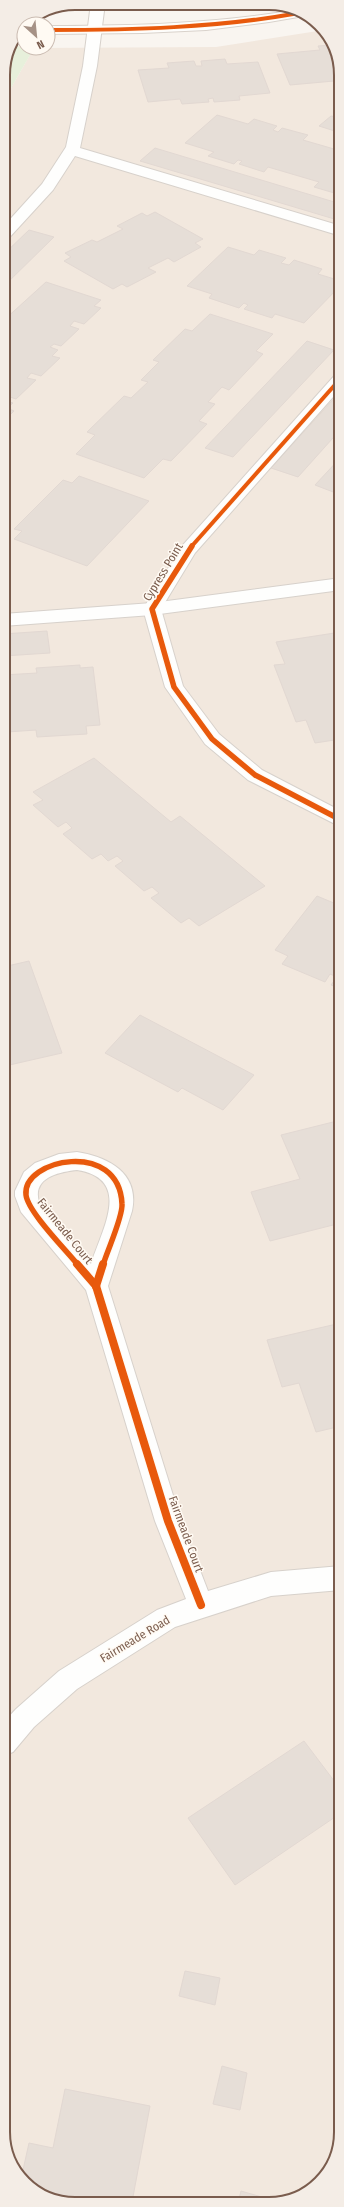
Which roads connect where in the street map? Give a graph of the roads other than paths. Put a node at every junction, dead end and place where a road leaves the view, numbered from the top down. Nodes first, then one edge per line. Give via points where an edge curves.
1 (97, 10) edge
2 (291, 14) edge
3 (56, 30) edge
4 (96, 30) junction
5 (71, 150) junction
6 (10, 228) edge
7 (334, 230) edge
8 (334, 386) edge
9 (334, 585) edge
10 (152, 609) junction
11 (10, 619) edge
12 (334, 816) edge
13 (96, 1286) junction
14 (334, 1579) edge
15 (201, 1605) junction
16 (10, 1735) edge

1 - 4 street
2 - 4 street via 217,23
3 - 4 street
4 - 5 street
5 - 6 street via 48,187
5 - 7 street
8 - 10 street, Cypress Point via 188,550
9 - 10 street
10 - 11 street
10 - 12 street, Cypress Point via 174,687 212,739 255,775
13 - 13 street, Fairmeade Court via 122,1205 120,1184 111,1173 94,1163 74,1160 52,1165 34,1176 26,1191 29,1206
13 - 15 street, Fairmeade Court via 168,1522
14 - 15 street, Fairmeade Road via 272,1584
15 - 16 street, Fairmeade Road via 166,1618 68,1680

